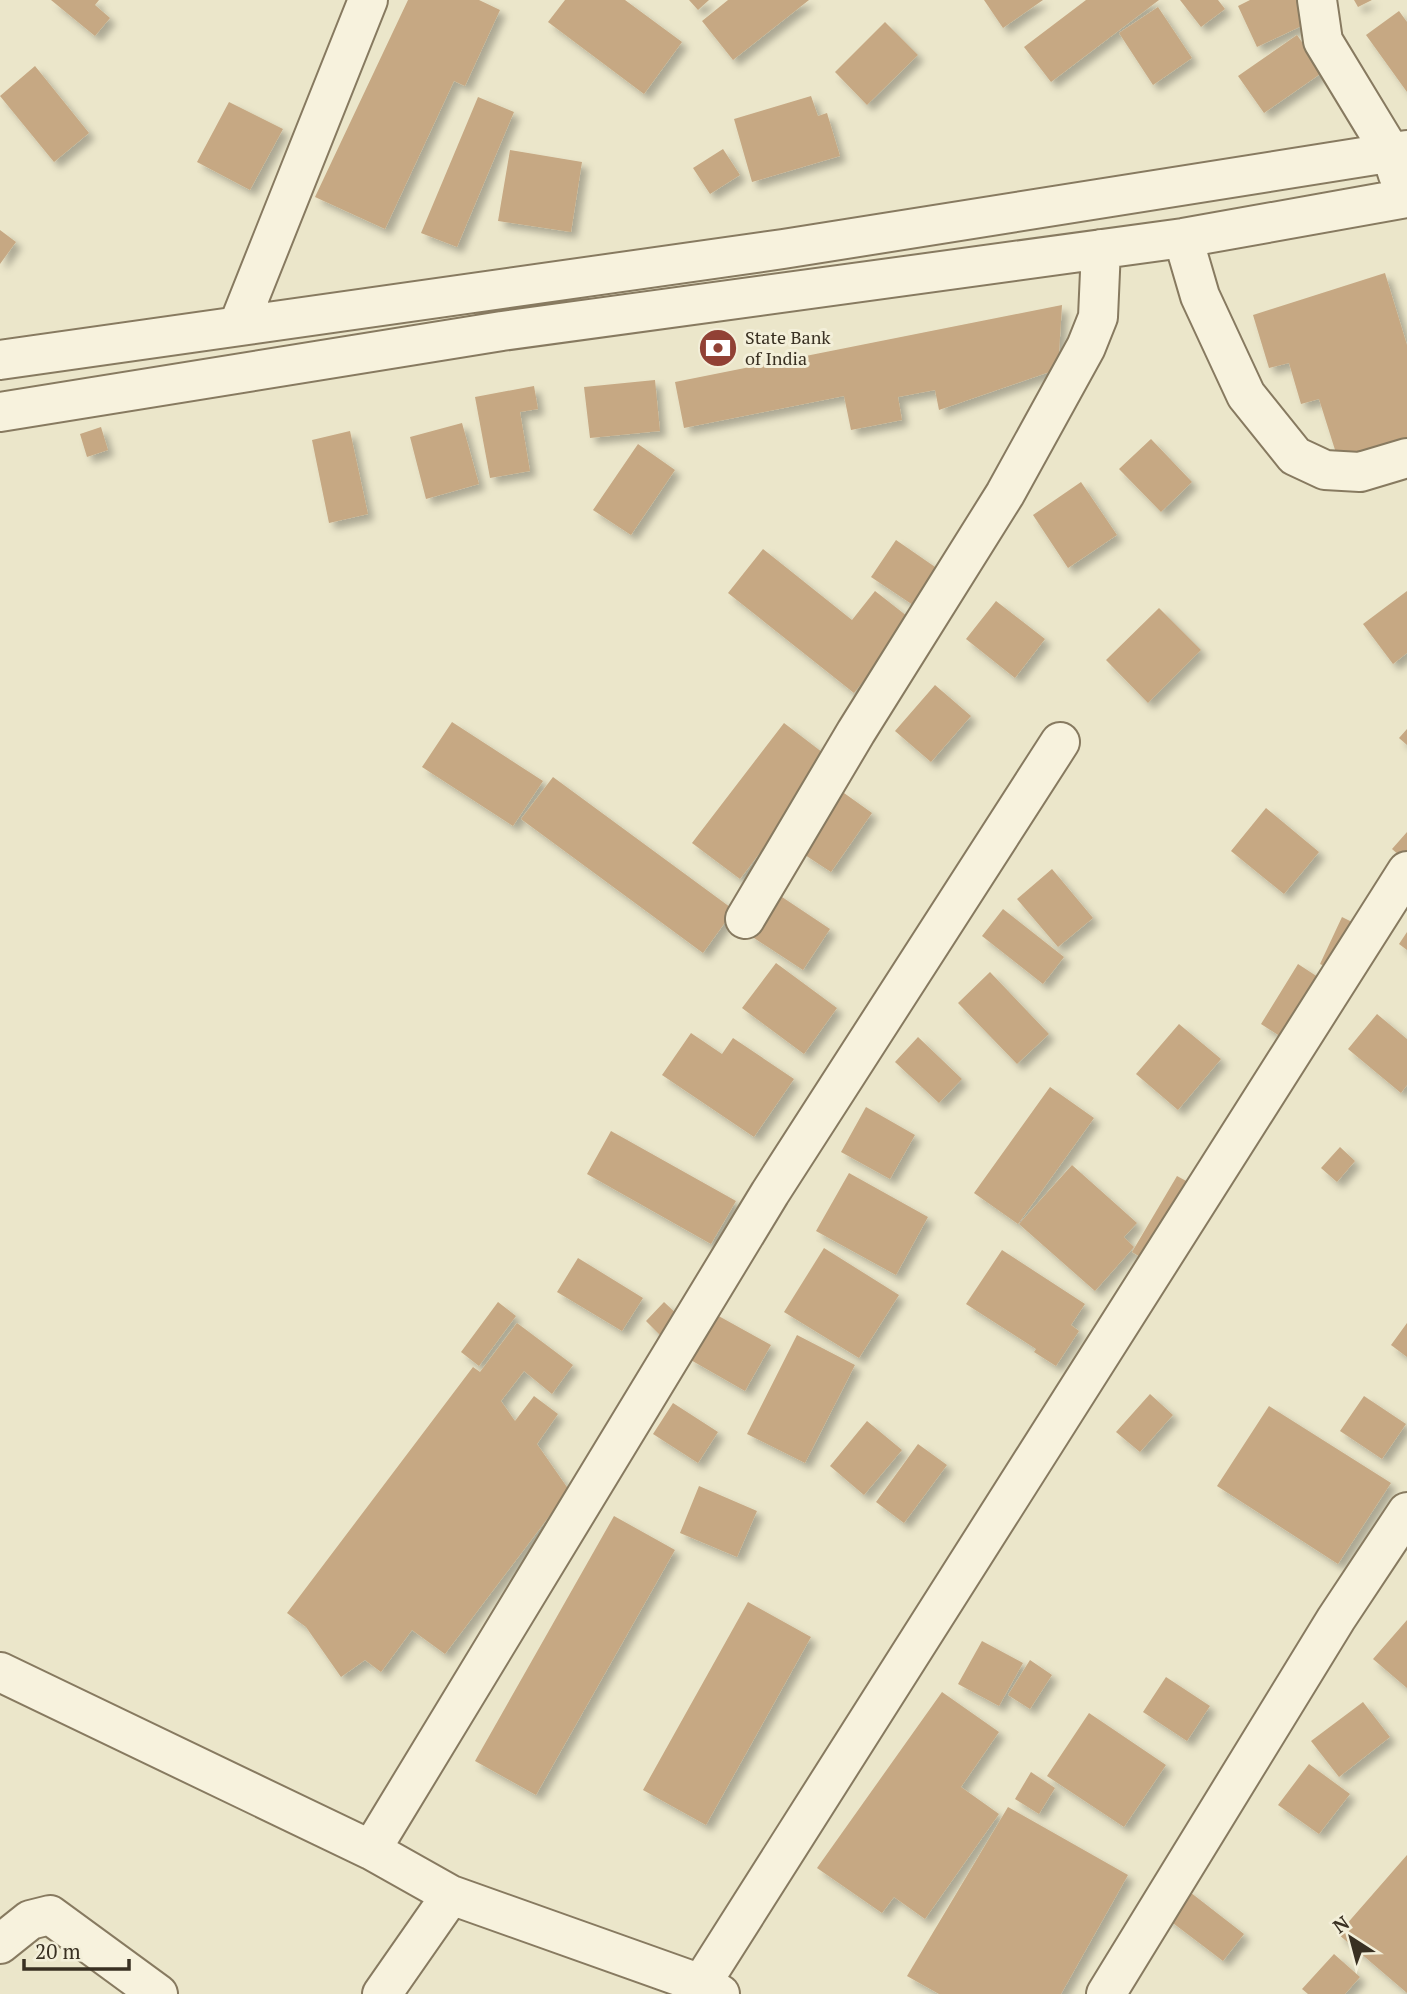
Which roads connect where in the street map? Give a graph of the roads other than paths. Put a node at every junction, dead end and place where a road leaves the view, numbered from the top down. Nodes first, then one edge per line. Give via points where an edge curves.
1 (368, 0) edge
2 (1317, 0) edge
3 (1399, 151) edge
4 (1406, 200) edge
5 (1183, 238) junction
6 (783, 249) junction
7 (1101, 249) junction
8 (785, 291) junction
9 (238, 326) junction
10 (0, 360) edge
11 (0, 412) edge
12 (1407, 458) edge
13 (1060, 742) dead end
14 (1407, 871) edge
15 (746, 919) dead end
16 (1407, 1512) edge
17 (0, 1672) edge
18 (371, 1850) junction
19 (452, 1895) junction
20 (0, 1944) edge
21 (710, 1989) edge
22 (159, 1994) edge
23 (382, 1994) edge
24 (1105, 1994) edge

1 - 9 street
2 - 3 street via 1323,41
3 - 4 street
3 - 6 street
4 - 5 street
5 - 7 street
5 - 12 street via 1200,296 1246,395 1295,456 1325,470 1360,472
6 - 8 street
6 - 9 street
7 - 8 street
7 - 15 street via 1098,317 1086,347 1004,494
8 - 11 street via 502,331
9 - 10 street
13 - 18 street via 770,1193
14 - 21 street
16 - 24 street
17 - 18 street
18 - 19 street
19 - 21 street
19 - 23 street
20 - 22 street via 30,1920 50,1915

